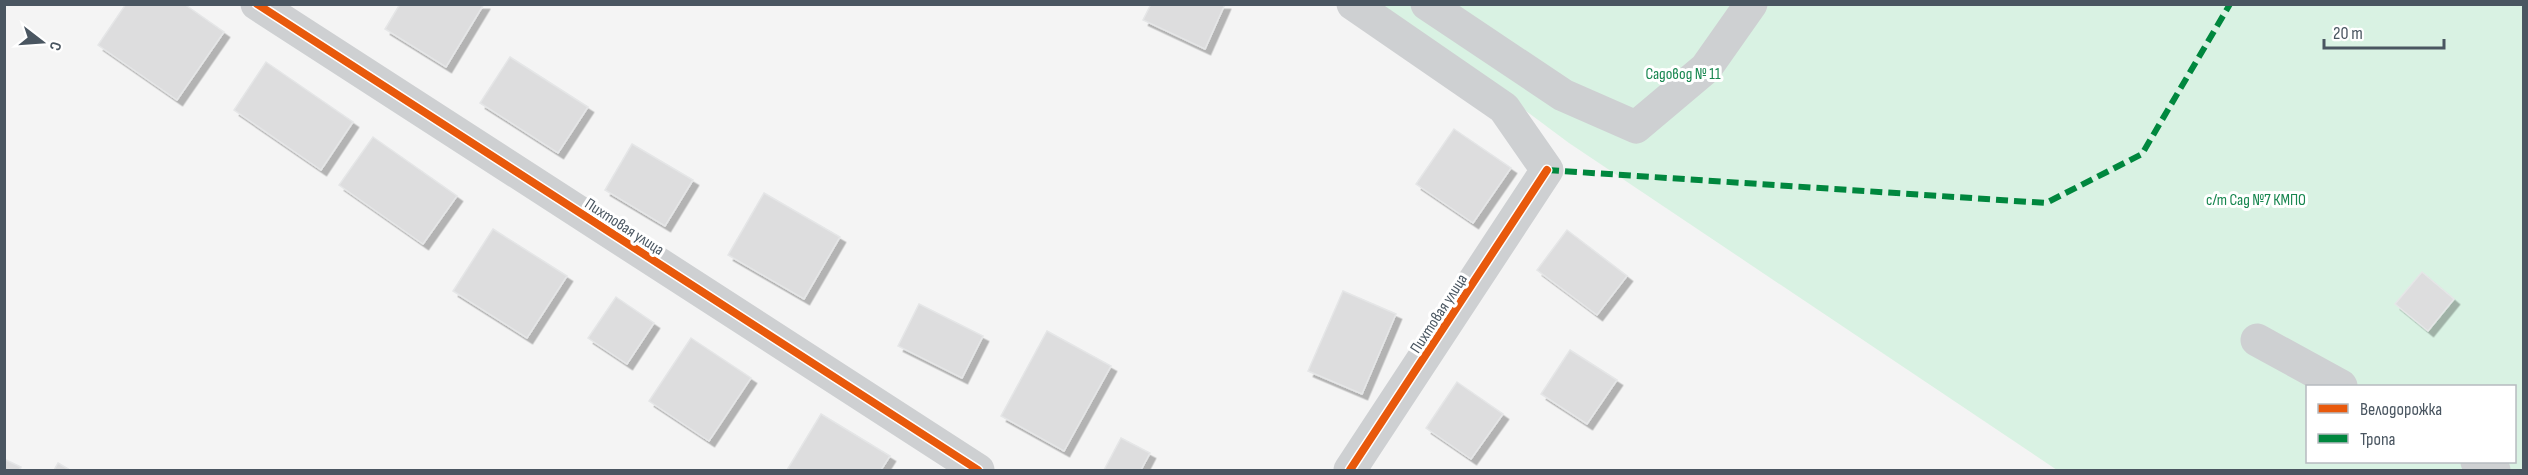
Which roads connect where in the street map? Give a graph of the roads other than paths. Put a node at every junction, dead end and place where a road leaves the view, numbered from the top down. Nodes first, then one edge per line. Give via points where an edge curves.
1 (257, 4) edge
2 (1353, 4) edge
3 (1427, 4) edge
4 (1751, 4) edge
5 (2257, 340) dead end
6 (2337, 385) edge
7 (2479, 463) edge
8 (978, 471) edge
9 (1350, 471) edge
10 (2494, 471) edge

1 - 8 street, Пихтовая улица
2 - 9 street, Пихтовая улица via 1504,108 1547,170
3 - 4 street via 1563,95 1636,127 1706,68
5 - 6 street
7 - 10 street

